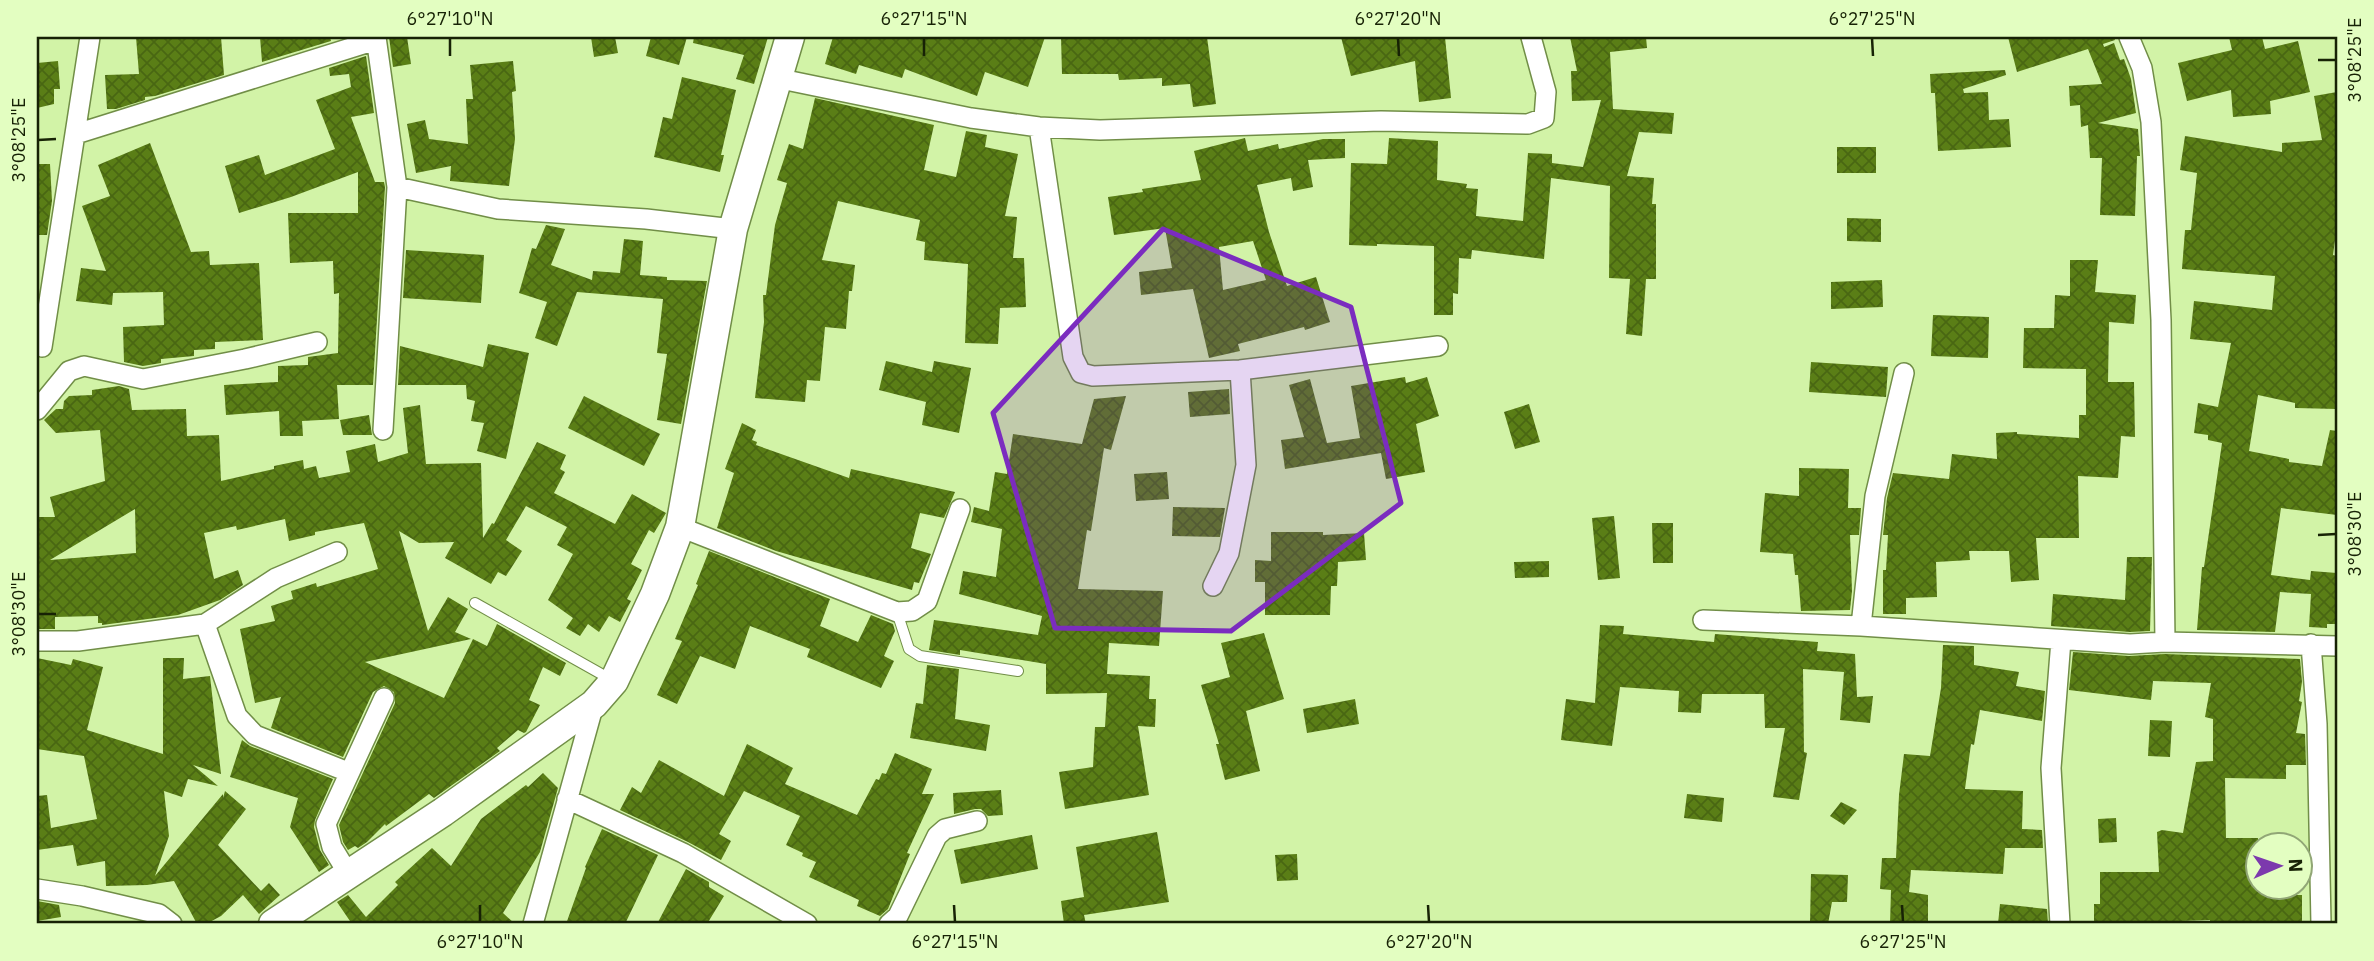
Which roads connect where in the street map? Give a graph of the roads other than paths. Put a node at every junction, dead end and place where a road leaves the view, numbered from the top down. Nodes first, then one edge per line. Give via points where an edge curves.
1 (90, 37) edge
2 (790, 37) edge
3 (1531, 37) edge
4 (2129, 37) edge
5 (376, 38) edge
6 (776, 78) junction
7 (1039, 127) junction
8 (76, 134) junction
9 (397, 187) junction
10 (733, 229) junction
11 (317, 342) dead end
12 (1438, 346) dead end
13 (42, 347) dead end
14 (1240, 370) junction
15 (1904, 373) dead end
16 (37, 410) edge
17 (383, 430) dead end
18 (960, 509) dead end
19 (680, 527) junction
20 (337, 552) dead end
21 (1213, 586) dead end
22 (475, 603) dead end
23 (897, 612) junction
24 (1703, 620) dead end
25 (205, 624) junction
26 (1861, 626) junction
27 (2060, 640) junction
28 (37, 641) edge
29 (2165, 642) junction
30 (2311, 644) junction
31 (2337, 646) edge
32 (1018, 671) dead end
33 (614, 681) junction
34 (384, 698) dead end
35 (594, 704) junction
36 (348, 772) junction
37 (567, 799) junction
38 (977, 821) dead end
39 (349, 874) junction
40 (37, 889) edge
41 (172, 924) edge
42 (273, 924) edge
43 (533, 924) edge
44 (807, 924) edge
45 (889, 924) edge
46 (2060, 924) edge
47 (2321, 924) edge

1 - 8 street
2 - 6 street
3 - 7 street via 1546,92 1544,118 1528,124 1381,121 1100,130
4 - 29 street via 2142,68 2151,122 2161,320
5 - 8 street
5 - 9 street
6 - 7 street via 971,118
6 - 10 street
7 - 14 street via 1073,357 1081,373
8 - 13 street
9 - 10 street via 498,209
9 - 17 street
10 - 19 street
11 - 16 street via 143,379 84,366 69,371
12 - 14 street
14 - 21 street via 1246,464 1229,552
15 - 26 street via 1875,496
18 - 23 street via 927,601 912,611
19 - 23 street
19 - 33 street
20 - 25 street via 276,578
22 - 33 lane
23 - 32 lane via 909,649 920,656
24 - 26 street
25 - 28 street via 78,641
25 - 36 street via 237,716 255,735
26 - 27 street
27 - 29 street
27 - 46 street via 2051,768
29 - 30 street
30 - 31 street
30 - 47 street
33 - 35 street
34 - 36 street
35 - 37 street
35 - 39 street
36 - 39 street via 326,824 332,847
37 - 43 street
37 - 44 street via 683,853
38 - 45 street via 945,829 937,836 898,916
39 - 42 street
40 - 41 street via 159,914

